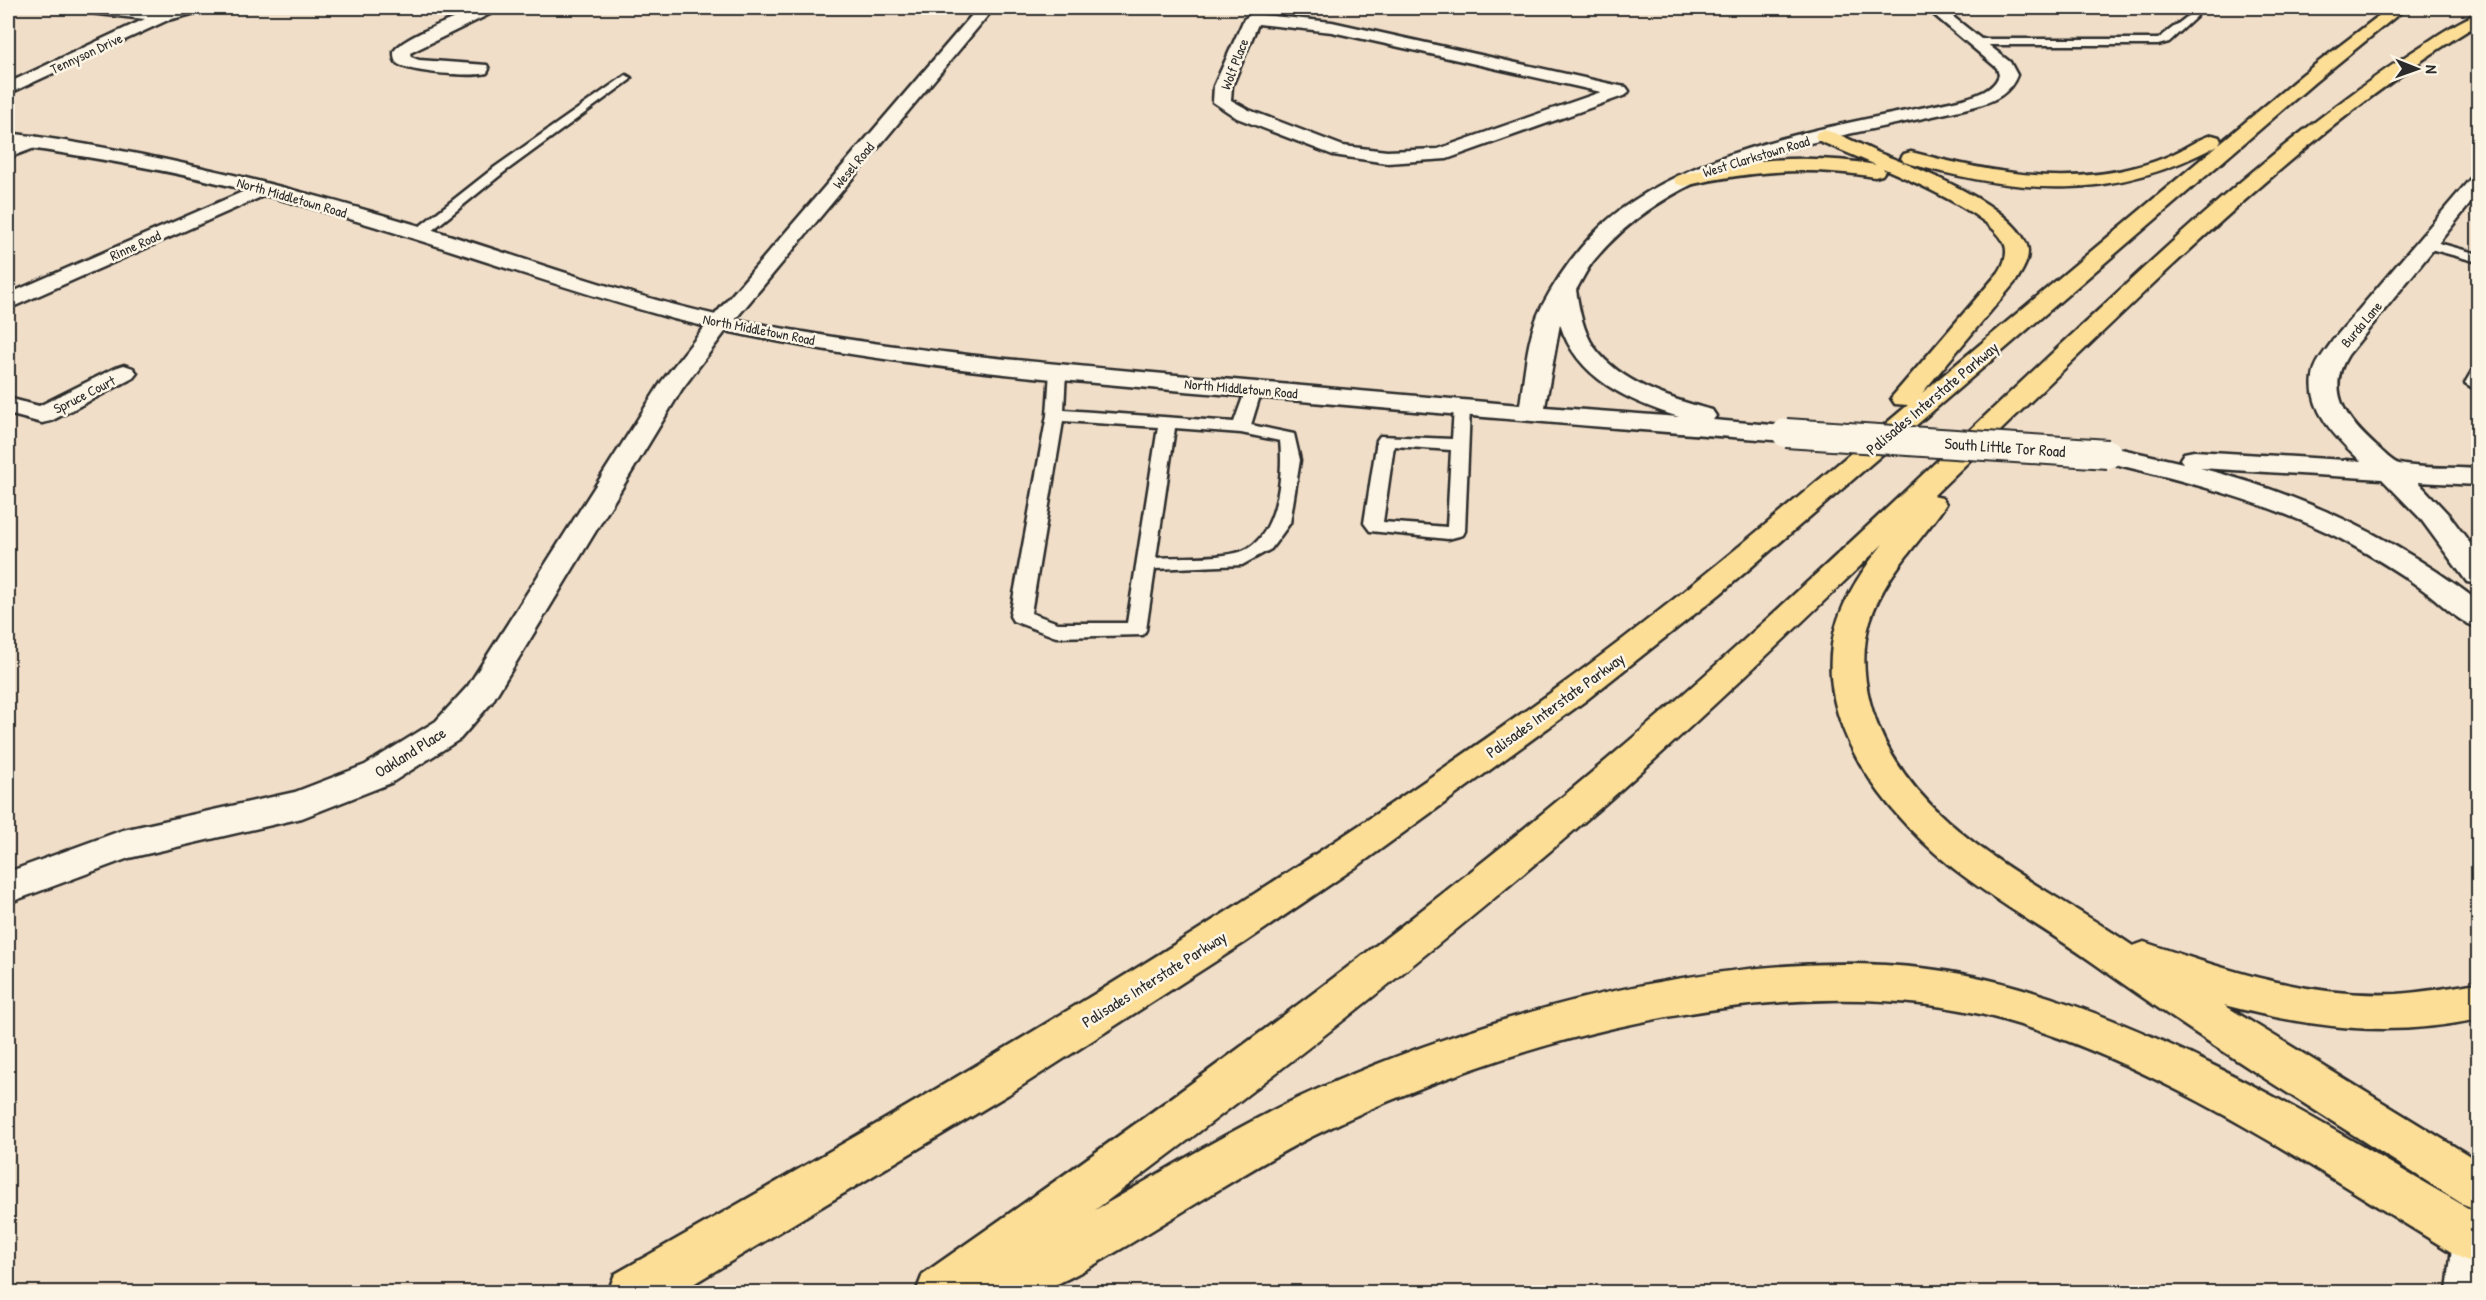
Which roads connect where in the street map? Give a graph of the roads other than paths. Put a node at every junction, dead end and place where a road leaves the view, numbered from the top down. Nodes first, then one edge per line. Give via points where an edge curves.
1 (89, 8) edge
2 (199, 8) edge
3 (490, 8) edge
4 (986, 8) edge
5 (1932, 8) edge
6 (2398, 8) edge
7 (1253, 13) edge
8 (2192, 16) dead end
9 (163, 17) junction
10 (2478, 18) edge
11 (1976, 42) junction
12 (481, 69) dead end
13 (626, 78) dead end
14 (2309, 78) junction
15 (8, 89) edge
16 (1833, 134) junction
17 (8, 139) edge
18 (33, 142) junction
19 (8, 152) edge
20 (1684, 180) junction
21 (2478, 182) edge
22 (263, 189) junction
23 (1952, 193) junction
24 (420, 233) junction
25 (2428, 244) junction
26 (2478, 258) edge
27 (1564, 288) junction
28 (8, 302) edge
29 (720, 323) junction
30 (1058, 371) junction
31 (124, 373) dead end
32 (2478, 374) edge
33 (2478, 386) edge
34 (1254, 389) junction
35 (8, 406) edge
36 (1462, 408) junction
37 (2008, 409) junction
38 (1531, 414) junction
39 (1055, 415) junction
40 (1167, 422) junction
41 (1241, 428) junction
42 (1786, 434) junction
43 (1460, 444) junction
44 (2108, 454) junction
45 (2390, 472) junction
46 (2478, 477) edge
47 (1793, 517) junction
48 (1146, 564) junction
49 (2478, 574) edge
50 (2478, 617) edge
51 (8, 888) edge
52 (2082, 933) junction
53 (2478, 1001) edge
54 (2478, 1187) edge
55 (2478, 1239) edge
56 (633, 1293) edge
57 (941, 1293) edge
58 (974, 1293) edge
59 (2472, 1293) edge

1 - 9 street
2 - 9 street, Tennyson Drive
3 - 12 street via 402,51 403,60 417,65
4 - 29 street, Wesel Road
5 - 11 street, West Clarkstown Road
6 - 14 highway, Palisades Interstate Parkway
7 - 7 street, Wolf Place via 1223,86 1222,102 1243,114 1340,151 1387,157 1440,155 1620,91
8 - 11 lane via 2158,42
9 - 15 street, Tennyson Drive
10 - 37 highway via 2357,99 2261,174
11 - 16 street, West Clarkstown Road via 2007,71 2008,79 1997,91 1963,104
13 - 24 lane
14 - 16 highway via 2188,156 2146,171 2101,180 2024,180 1963,171
14 - 47 highway, Palisades Interstate Parkway
16 - 20 street, West Clarkstown Road via 1747,156
16 - 23 highway
17 - 18 street, North Middletown Road
18 - 19 street
18 - 22 street, North Middletown Road via 116,153
20 - 23 highway via 1759,165 1817,163 1887,174
20 - 27 street, West Clarkstown Road via 1654,195 1618,221 1589,249
21 - 25 street, Burda Lane
22 - 24 street, North Middletown Road
22 - 28 street, Rinne Road
23 - 47 highway via 1992,216 2011,235 2017,249 2012,270 1923,378
24 - 29 street, North Middletown Road via 632,300
25 - 26 lane
25 - 45 street, Burda Lane via 2342,345 2326,372 2327,397 2339,422
27 - 38 street, West Clarkstown Road via 1552,309
27 - 42 street via 1580,344 1594,363 1613,377 1678,408
29 - 30 street, North Middletown Road via 857,347
29 - 51 street, Oakland Place via 671,386 480,694 448,730 378,774 302,804 123,845
30 - 34 street, North Middletown Road
30 - 39 lane
31 - 35 street, Spruce Court via 42,414
32 - 33 lane via 2473,383
34 - 36 street, North Middletown Road
34 - 41 lane
36 - 38 street, North Middletown Road
36 - 43 lane
37 - 52 highway via 1870,583 1850,632 1849,689 1870,747 1902,796 1925,822 1981,869
37 - 57 highway via 1683,714 1498,872 1250,1067
38 - 42 street, South Little Tor Road
39 - 40 lane
39 - 48 lane via 1020,616 1056,630 1136,630
40 - 41 lane
40 - 48 lane
41 - 48 lane via 1288,438 1291,460 1281,523 1264,545 1242,559
42 - 44 street, South Little Tor Road, bridge
43 - 43 lane via 1386,440 1374,523 1377,527 1456,531
44 - 45 street, South Little Tor Road
44 - 50 street via 2210,478 2301,509 2386,551
45 - 46 street, South Little Tor Road
45 - 49 street, Burda Lane via 2425,505
47 - 56 highway, Palisades Interstate Parkway via 1573,694 1358,847 1233,930 955,1103
52 - 53 highway via 2178,973 2301,1004 2417,1013
52 - 54 highway via 2178,999
55 - 58 highway via 2263,1114 2142,1052 2089,1030 2001,1001 1942,988 1883,981 1832,981 1738,989 1644,1005 1434,1060 1311,1114 1099,1235
55 - 59 street

